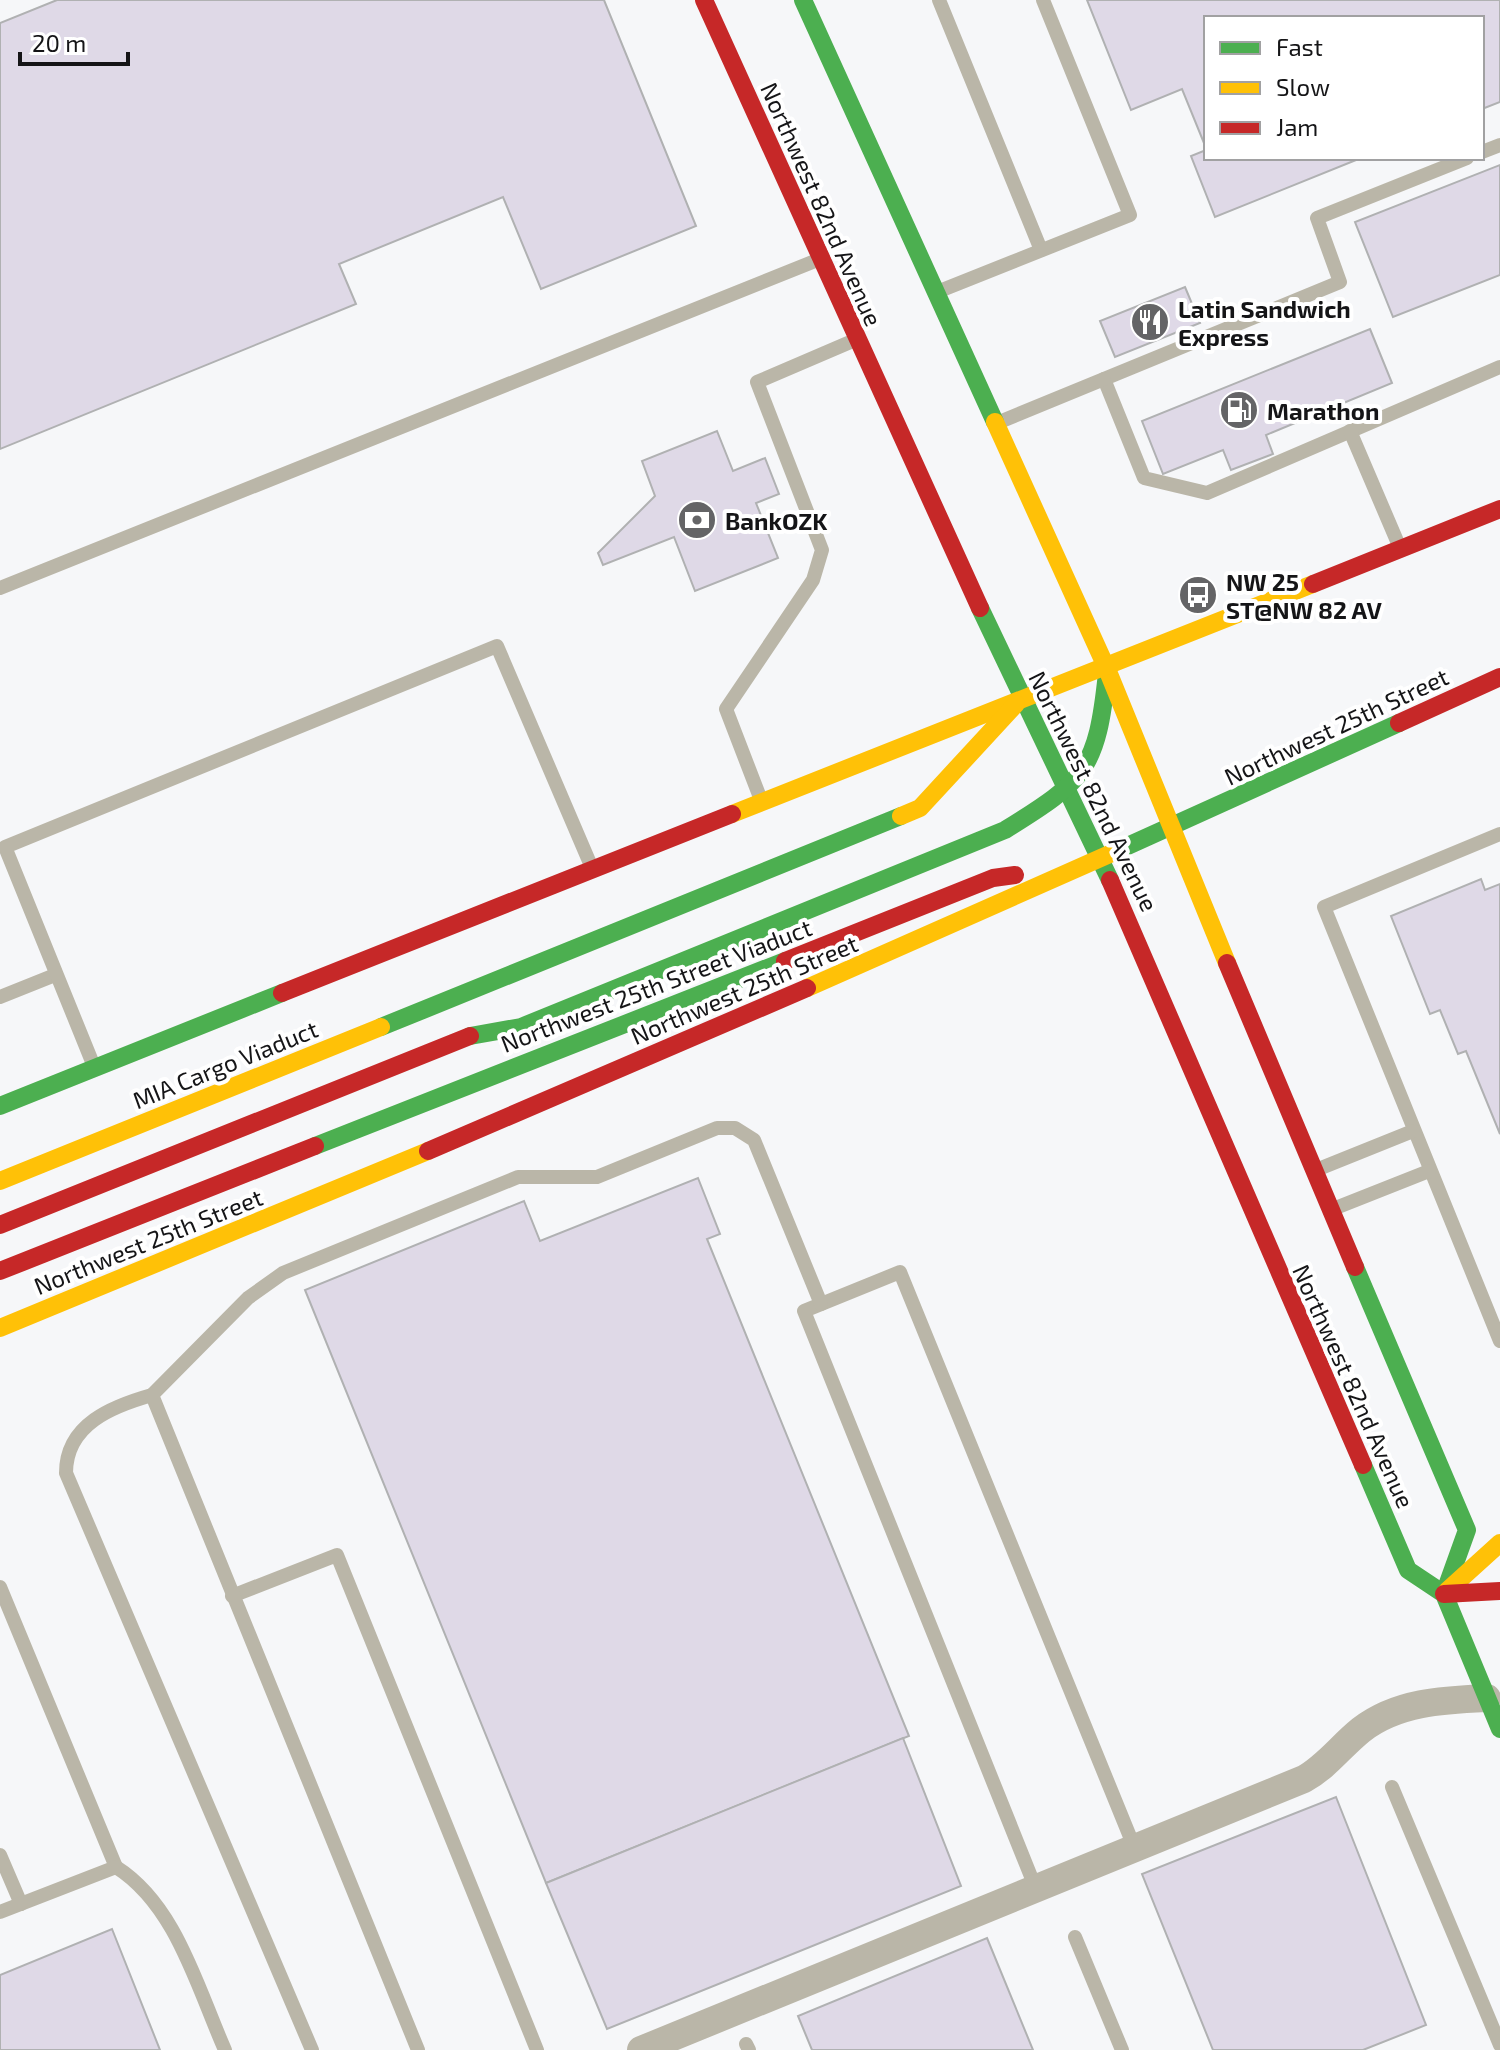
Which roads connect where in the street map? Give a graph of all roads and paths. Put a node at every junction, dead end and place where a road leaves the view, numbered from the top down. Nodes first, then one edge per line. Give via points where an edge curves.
1 (704, 0) edge
2 (803, 0) edge
3 (939, 0) edge
4 (1043, 0) edge
5 (1462, 160) edge
6 (1041, 250) junction
7 (820, 259) junction
8 (936, 292) junction
9 (857, 339) junction
10 (1500, 367) edge
11 (1104, 379) junction
12 (996, 424) junction
13 (1350, 431) junction
14 (1500, 509) edge
15 (1401, 549) junction
16 (0, 588) edge
17 (1107, 669) junction
18 (1500, 677) edge
19 (1022, 698) junction
20 (1067, 791) junction
21 (762, 800) junction
22 (1173, 828) junction
23 (1500, 834) edge
24 (1101, 861) junction
25 (592, 868) junction
26 (55, 975) junction
27 (0, 997) edge
28 (521, 1027) junction
29 (94, 1068) junction
30 (439, 1095) junction
31 (0, 1106) edge
32 (1413, 1131) junction
33 (1315, 1170) junction
34 (1429, 1171) junction
35 (0, 1181) edge
36 (1332, 1209) junction
37 (0, 1225) edge
38 (0, 1271) edge
39 (821, 1304) junction
40 (0, 1328) edge
41 (1500, 1341) edge
42 (152, 1395) junction
43 (1500, 1543) edge
44 (0, 1587) edge
45 (1500, 1591) edge
46 (1444, 1594) junction
47 (232, 1596) junction
48 (1487, 1698) junction
49 (1500, 1729) edge
50 (1392, 1787) dead end
51 (1135, 1849) junction
52 (0, 1855) edge
53 (116, 1867) junction
54 (1036, 1889) junction
55 (21, 1904) junction
56 (0, 1912) edge
57 (1075, 1937) dead end
58 (1500, 2046) edge
59 (225, 2050) edge
60 (312, 2050) edge
61 (418, 2050) edge
62 (537, 2050) edge
63 (641, 2050) edge
64 (1122, 2050) edge
65 (1492, 2050) edge

1 - 7 main road, Northwest 82nd Avenue
2 - 8 main road, Northwest 82nd Avenue
3 - 6 lane
4 - 6 lane via 1130,215
5 - 11 lane via 1317,218 1340,282
6 - 8 lane
7 - 9 main road, Northwest 82nd Avenue
7 - 16 lane
8 - 12 main road, Northwest 82nd Avenue
9 - 19 main road, Northwest 82nd Avenue
9 - 21 lane via 757,382 822,550 813,580 726,709
10 - 13 lane
11 - 12 lane
11 - 13 lane via 1144,478 1207,493
12 - 17 main road, Northwest 82nd Avenue
13 - 15 lane
14 - 15 main road
15 - 17 main road
17 - 19 main road
17 - 20 main road via 1100,737 1088,769
17 - 22 main road, Northwest 82nd Avenue
18 - 22 main road, Northwest 25th Street
19 - 20 main road, Northwest 82nd Avenue
19 - 21 main road
19 - 35 main road, MIA Cargo Viaduct via 920,808
20 - 24 main road, Northwest 82nd Avenue
20 - 28 main road via 978,842
21 - 25 main road
22 - 24 main road, Northwest 25th Street
22 - 33 main road, Northwest 82nd Avenue
23 - 32 lane via 1324,907
24 - 30 main road, Northwest 25th Street Viaduct via 993,878
24 - 40 main road, Northwest 25th Street via 527,1109
24 - 46 main road, Northwest 82nd Avenue via 1408,1570
25 - 26 lane via 497,646 5,847
25 - 29 main road
26 - 27 lane
26 - 29 lane
28 - 30 main road
28 - 37 main road via 473,1035
29 - 31 main road
30 - 38 main road, Northwest 25th Street Viaduct
32 - 33 lane
32 - 34 lane
33 - 36 main road, Northwest 82nd Avenue
34 - 36 lane
34 - 41 lane
36 - 46 main road, Northwest 82nd Avenue via 1467,1530
39 - 42 lane via 754,1140 735,1128 717,1128 597,1177 518,1177 283,1273 248,1298
39 - 51 lane via 900,1272
39 - 54 lane via 804,1311
42 - 47 lane
42 - 60 lane via 89,1422 69,1452 66,1473
43 - 46 main road
44 - 53 lane
45 - 46 main road
46 - 48 main road
47 - 61 lane
47 - 62 lane via 337,1555
48 - 49 main road
48 - 51 street via 1441,1700 1391,1713 1360,1731 1304,1779
50 - 58 lane
51 - 54 street
52 - 55 lane
53 - 55 lane
53 - 59 lane via 135,1879 168,1922
54 - 63 street
55 - 56 lane
57 - 64 lane
58 - 65 lane

